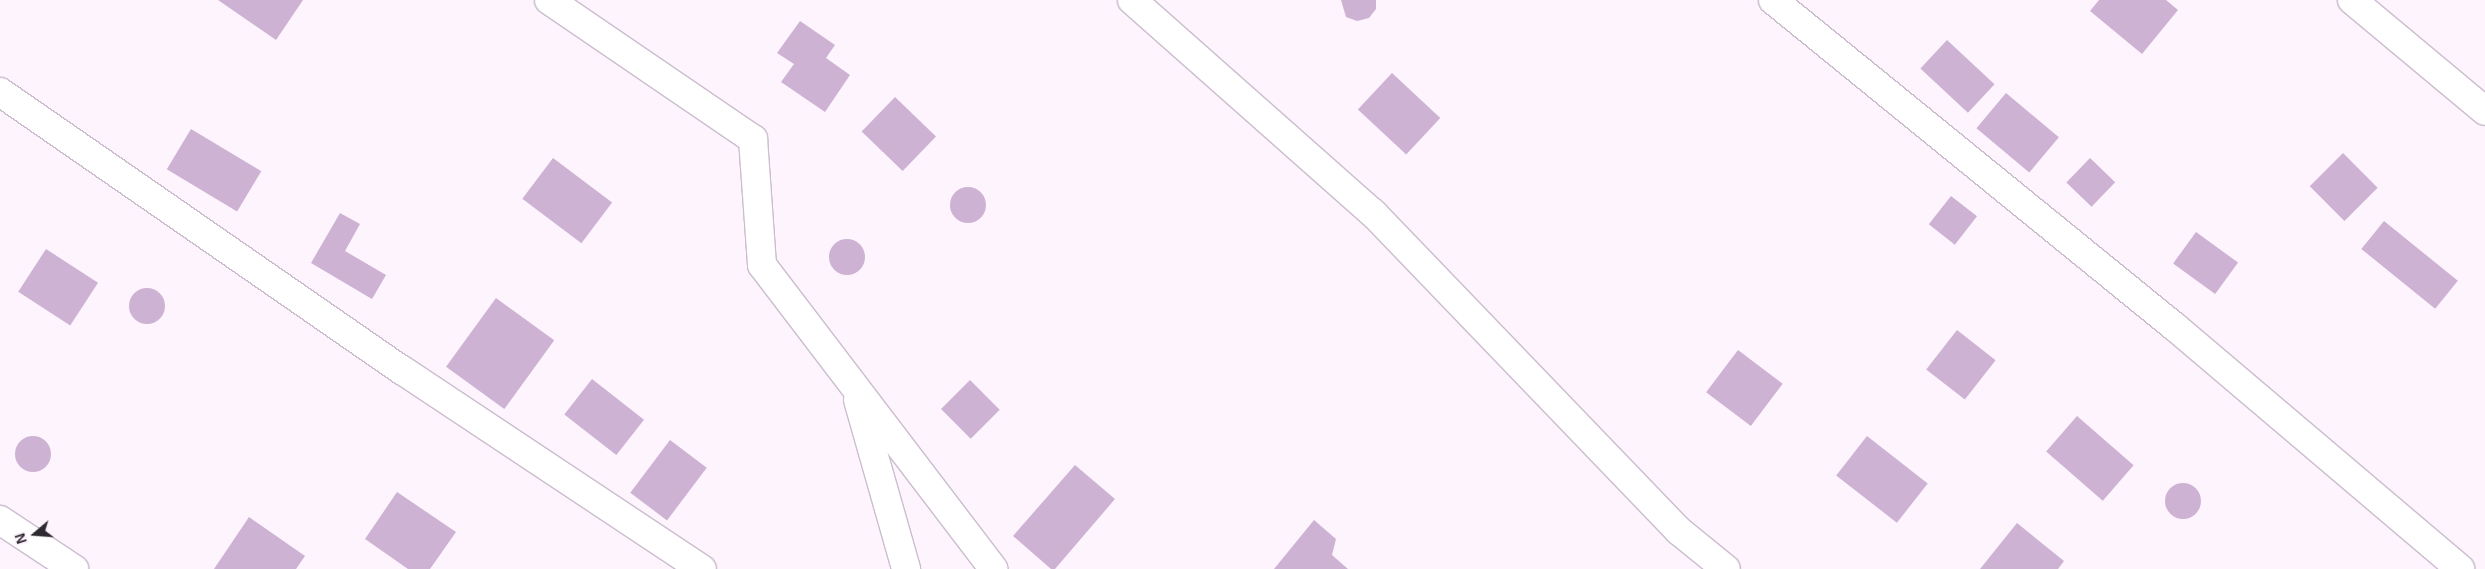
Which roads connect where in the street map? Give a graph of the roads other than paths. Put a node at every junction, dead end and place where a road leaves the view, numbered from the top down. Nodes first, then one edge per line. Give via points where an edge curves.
1 (550, 0) edge
2 (1132, 0) edge
3 (1773, 0) edge
4 (2352, 0) edge
5 (0, 92) edge
6 (2485, 111) edge
7 (853, 384) junction
8 (0, 520) edge
9 (74, 569) edge
10 (702, 569) edge
11 (906, 569) edge
12 (994, 569) edge
13 (1726, 569) edge
14 (2460, 569) edge

1 - 7 street via 754,139 762,265
2 - 13 street via 1373,213 1679,531
3 - 14 street via 2175,327
4 - 6 street
5 - 10 street via 402,370
7 - 11 street
7 - 12 street
8 - 9 street

